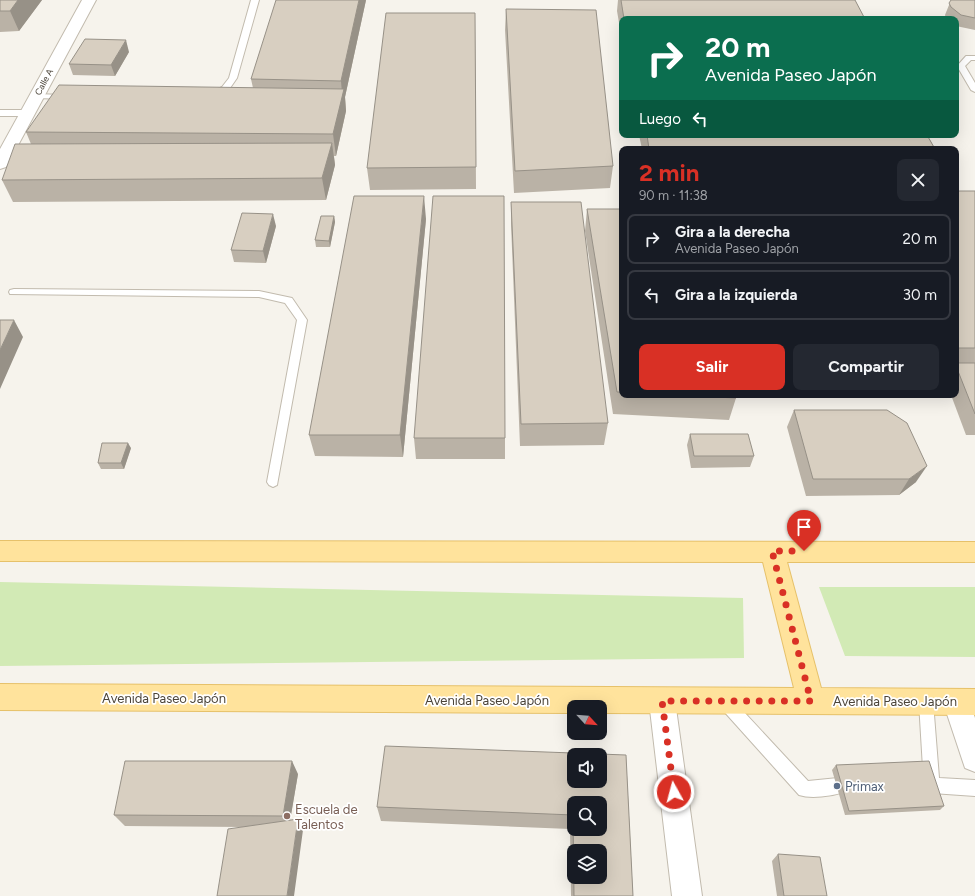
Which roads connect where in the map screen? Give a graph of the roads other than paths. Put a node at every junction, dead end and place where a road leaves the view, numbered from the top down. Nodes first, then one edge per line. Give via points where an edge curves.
1 (89, 0) edge
2 (255, 0) edge
3 (975, 58) edge
4 (975, 90) edge
5 (36, 96) junction
6 (206, 96) edge
7 (73, 97) edge
8 (0, 113) edge
9 (28, 113) junction
10 (0, 164) edge
11 (14, 292) dead end
12 (273, 482) dead end
13 (0, 551) edge
14 (772, 551) junction
15 (975, 552) edge
16 (0, 697) edge
17 (662, 701) junction
18 (724, 701) junction
19 (811, 701) junction
20 (926, 702) junction
21 (966, 702) edge
22 (975, 758) edge
23 (838, 786) edge
24 (975, 788) edge
25 (687, 896) edge

1 - 5 street, Calle A
2 - 6 lane via 233,78 225,89 213,96
3 - 4 lane via 969,58 961,66
5 - 7 lane
5 - 9 street, Calle A
8 - 9 lane
9 - 10 street, Calle A
11 - 12 lane via 259,294 288,300 302,320
13 - 14 main road
14 - 15 main road
14 - 19 main road
16 - 17 main road, Avenida Paseo Japón
17 - 18 main road, Avenida Paseo Japón
17 - 25 street
18 - 19 main road, Avenida Paseo Japón
18 - 23 lane via 805,788
19 - 20 main road, Avenida Paseo Japón
20 - 21 main road, Avenida Paseo Japón
20 - 24 lane via 932,785
21 - 22 street

